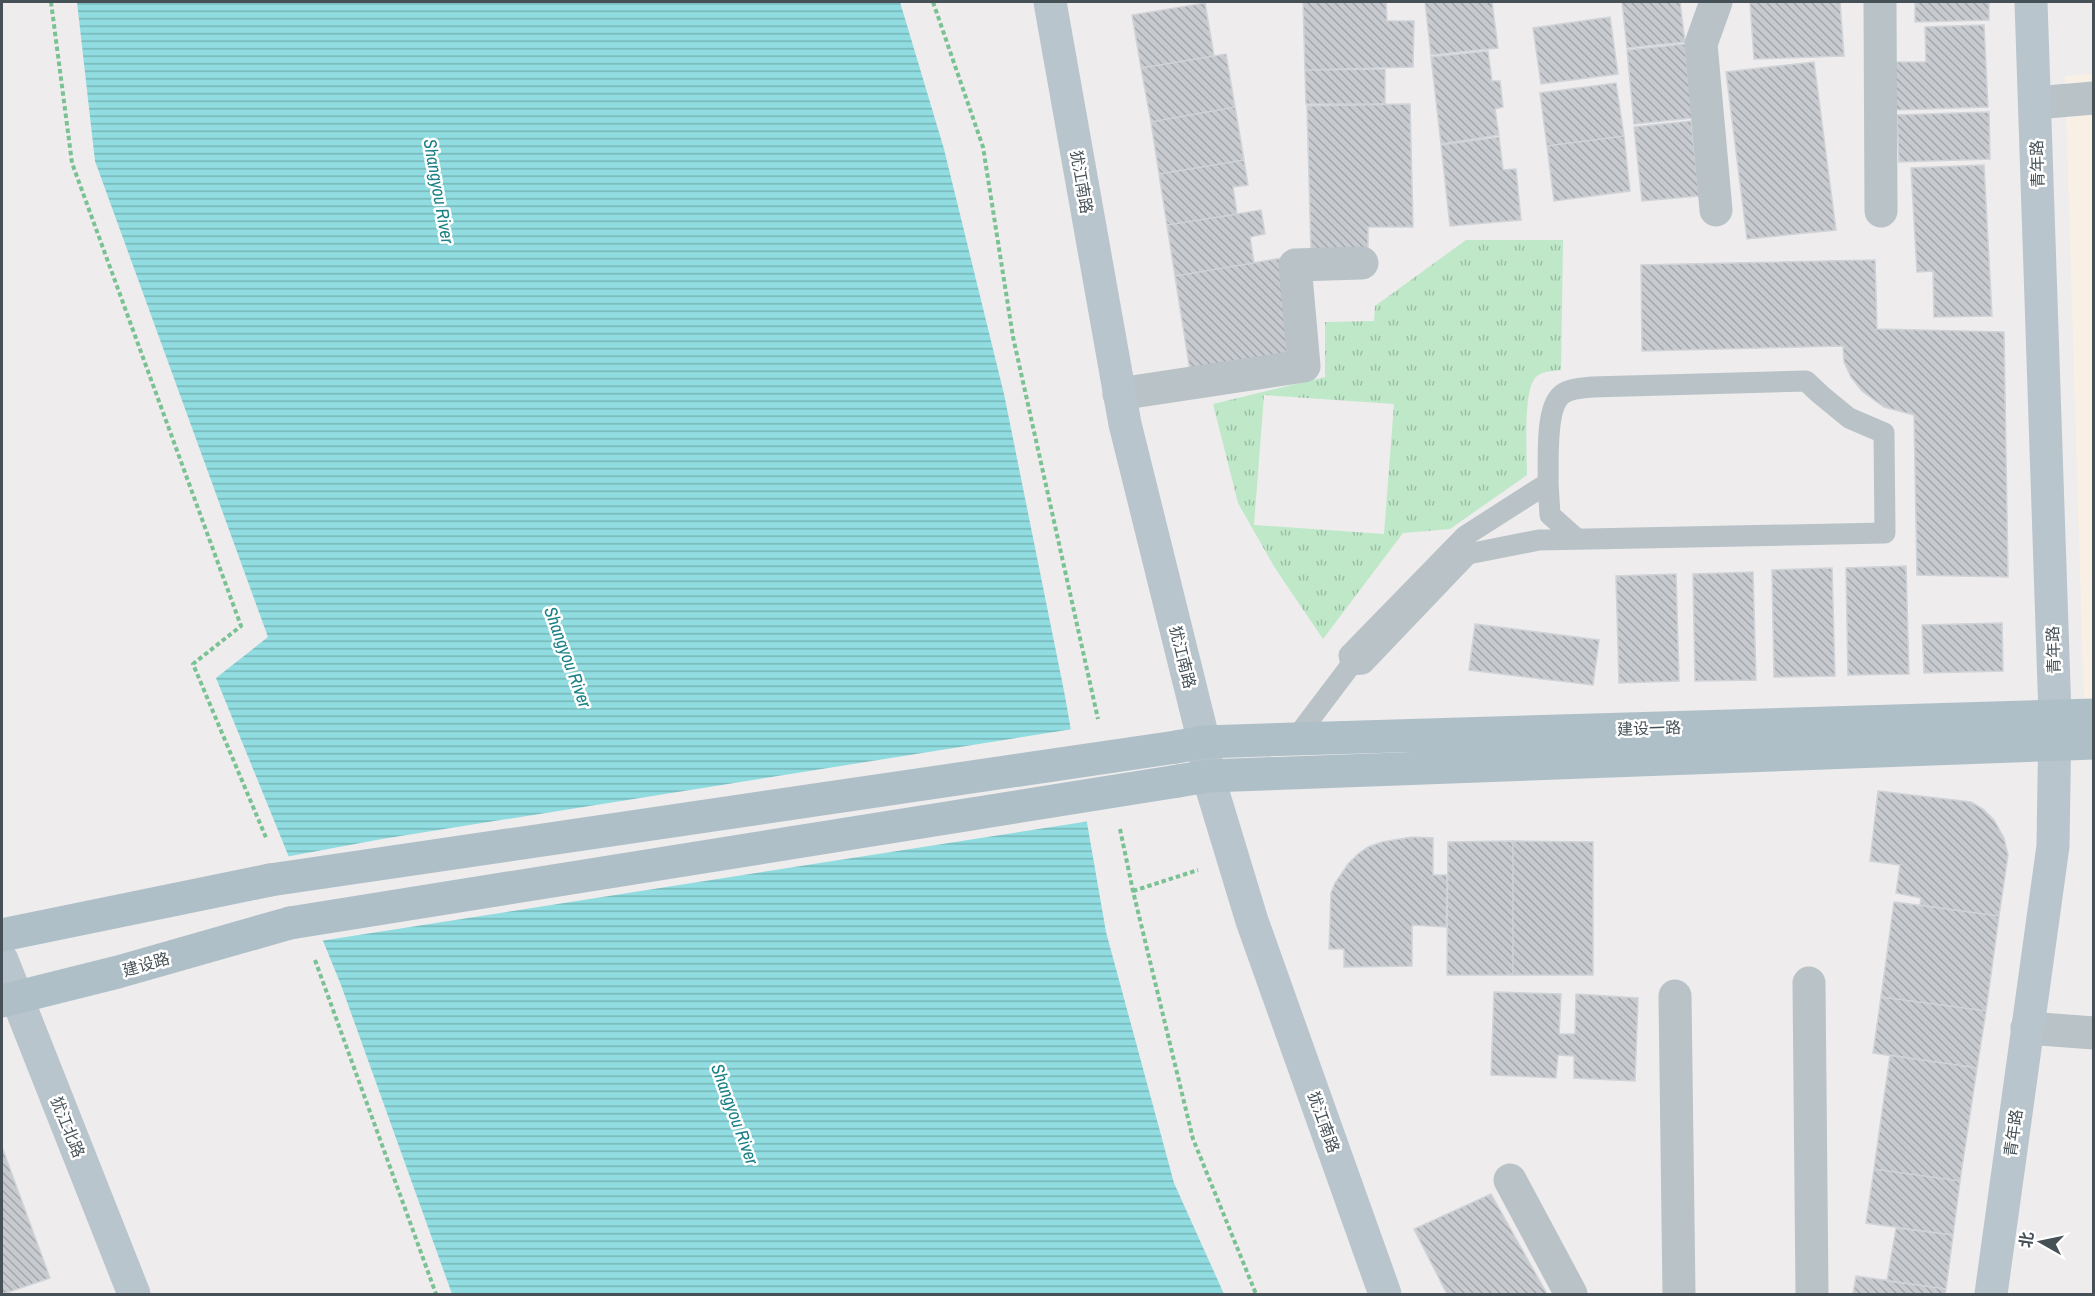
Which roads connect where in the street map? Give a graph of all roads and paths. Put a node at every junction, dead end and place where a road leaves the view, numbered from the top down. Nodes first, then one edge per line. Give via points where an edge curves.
1 (51, 2) edge
2 (933, 2) edge
3 (1054, 2) edge
4 (1716, 2) edge
5 (1880, 2) edge
6 (2031, 2) edge
7 (2094, 98) edge
8 (2035, 103) junction
9 (1716, 210) dead end
10 (1881, 211) dead end
11 (1362, 263) dead end
12 (1119, 394) junction
13 (1548, 483) junction
14 (1577, 538) junction
15 (1351, 665) junction
16 (2094, 715) edge
17 (2055, 729) junction
18 (1100, 730) dead end
19 (1295, 739) junction
20 (2094, 743) edge
21 (1190, 744) junction
22 (1193, 779) junction
23 (1119, 823) dead end
24 (267, 841) dead end
25 (1209, 867) dead end
26 (1133, 891) junction
27 (2, 935) edge
28 (314, 957) dead end
29 (2, 960) edge
30 (1809, 983) dead end
31 (1675, 996) dead end
32 (9, 999) edge
33 (2028, 1028) junction
34 (2094, 1033) edge
35 (1510, 1180) dead end
36 (134, 1294) edge
37 (436, 1294) edge
38 (1256, 1294) edge
39 (1385, 1294) edge
40 (1571, 1294) edge
41 (1679, 1294) edge
42 (1812, 1294) edge
43 (1991, 1294) edge

1 - 24 path via 72,163 241,626 193,664
2 - 18 path via 983,147 1013,337
3 - 12 street, 犹江南路
4 - 9 street via 1701,44
5 - 10 street
6 - 8 street, 青年路
7 - 8 street
8 - 17 street, 青年路
11 - 12 street via 1295,265 1304,366
12 - 21 street, 犹江南路
13 - 14 lane via 1551,515
13 - 14 lane via 1551,416 1558,398 1572,389 1806,381 1849,418 1884,433 1885,533
13 - 15 lane via 1465,536 1349,655
14 - 15 lane via 1539,540 1467,554 1363,664
15 - 19 lane
16 - 17 main road, 建设一路
17 - 19 main road, 建设一路
17 - 20 main road
17 - 22 main road, 建设路
17 - 33 street, 青年路 via 2053,846
19 - 21 main road, 建设一路
21 - 22 street, 犹江南路
21 - 27 main road, 建设一路, bridge via 270,880
22 - 32 main road, 建设路, bridge via 290,923
22 - 39 street, 犹江南路 via 1252,921
23 - 26 path
25 - 26 path
26 - 38 path via 1193,1138
28 - 37 path
29 - 32 street, 犹江北路
30 - 42 street
31 - 41 street
32 - 36 street, 犹江北路
33 - 34 street
33 - 43 street, 青年路
35 - 40 street

